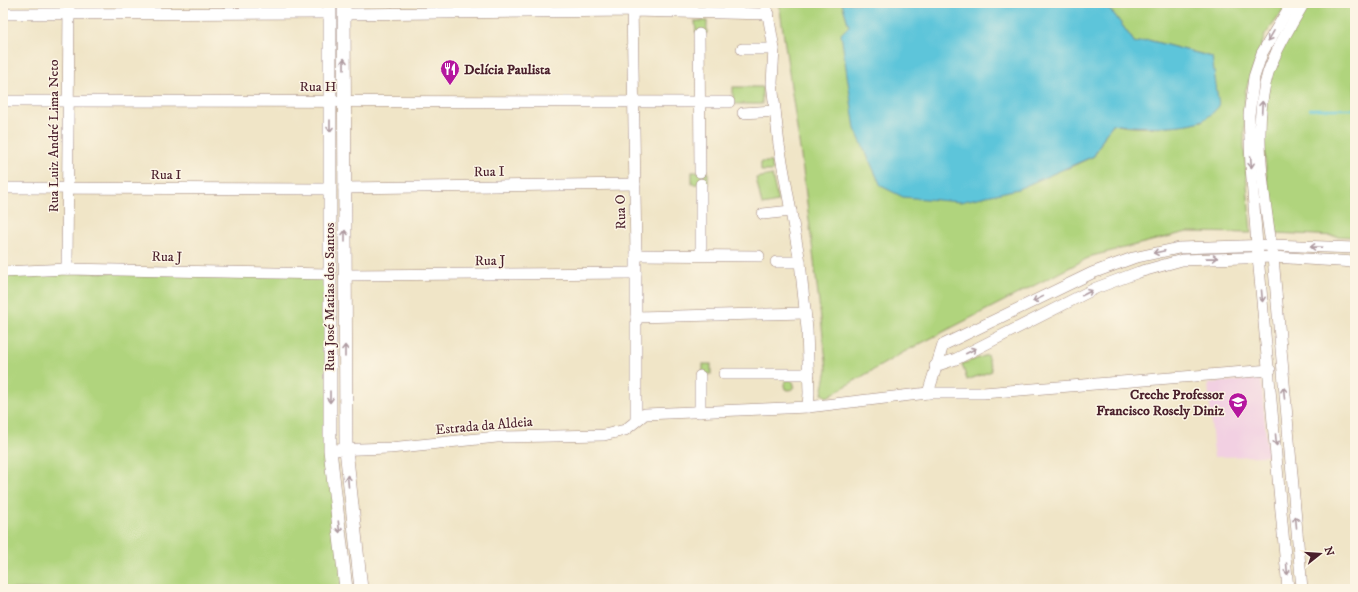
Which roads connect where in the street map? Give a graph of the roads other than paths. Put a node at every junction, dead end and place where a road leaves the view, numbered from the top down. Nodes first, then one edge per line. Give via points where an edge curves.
1 (1292, 3) edge
2 (1304, 3) edge
3 (632, 7) edge
4 (674, 7) edge
5 (69, 8) edge
6 (330, 8) edge
7 (344, 8) edge
8 (768, 8) edge
9 (3, 14) edge
10 (699, 34) dead end
11 (742, 49) dead end
12 (774, 49) junction
13 (3, 101) edge
14 (67, 101) junction
15 (330, 101) junction
16 (344, 101) junction
17 (634, 101) junction
18 (700, 101) junction
19 (729, 102) dead end
20 (775, 111) junction
21 (743, 113) dead end
22 (700, 172) dead end
23 (635, 184) junction
24 (701, 184) dead end
25 (3, 188) edge
26 (344, 188) junction
27 (67, 189) junction
28 (330, 189) junction
29 (1261, 210) junction
30 (790, 211) junction
31 (763, 214) dead end
32 (1257, 245) junction
33 (1271, 245) junction
34 (1180, 248) junction
35 (1355, 248) edge
36 (636, 255) junction
37 (701, 255) junction
38 (759, 256) dead end
39 (1259, 257) junction
40 (1273, 257) junction
41 (1182, 260) junction
42 (776, 262) dead end
43 (800, 262) junction
44 (1355, 262) edge
45 (67, 269) junction
46 (3, 272) edge
47 (636, 273) junction
48 (330, 274) junction
49 (345, 275) junction
50 (805, 313) junction
51 (636, 316) junction
52 (935, 366) junction
53 (1270, 370) junction
54 (724, 374) dead end
55 (808, 374) junction
56 (700, 376) dead end
57 (928, 393) junction
58 (808, 407) junction
59 (700, 412) junction
60 (636, 420) junction
61 (330, 450) junction
62 (346, 450) junction
63 (346, 589) edge
64 (361, 589) edge
65 (1288, 589) edge
66 (1302, 589) edge

1 -> 29 street via 1269,40 1254,77 1249,134
29 -> 2 street via 1260,141 1263,98 1268,73
3 - 4 street
3 - 7 street
3 - 17 street, Rua O
4 - 8 street
5 - 6 street
5 - 9 street
5 - 14 street, Rua Luiz André Lima Neto
6 - 15 main road, Rua José Matias dos Santos
16 -> 7 main road, Rua José Matias dos Santos
8 - 12 street
10 - 18 street
11 - 12 street
12 - 20 street via 772,83
13 - 14 street, Rua H
14 - 15 street, Rua H
14 - 27 street, Rua Luiz André Lima Neto
15 - 16 street, Rua H
15 -> 28 main road, Rua José Matias dos Santos
16 - 17 street, Rua H
16 - 26 main road, Rua José Matias dos Santos
17 - 18 street, Rua H
17 - 23 street, Rua O
18 - 19 street, Rua H
18 - 22 street
20 - 21 street
20 - 30 street via 778,145
23 - 26 street, Rua I
23 - 36 street, Rua O
24 - 37 street
25 - 27 street, Rua I
49 -> 26 main road, Rua José Matias dos Santos
27 - 28 street, Rua I
27 - 45 street, Rua Luiz André Lima Neto
28 - 48 main road, Rua José Matias dos Santos
29 - 32 street
29 - 33 street
30 - 31 street
30 - 43 street
32 - 33 street
32 - 34 street
32 - 39 street
35 -> 33 street
33 - 40 street
34 - 41 street
34 -> 52 street via 1133,258 1092,273 942,345
36 - 37 street
36 - 47 street, Rua O
37 - 38 street
39 - 40 street
41 -> 39 street
39 -> 53 street
40 - 44 street
66 -> 40 street
52 -> 41 street via 956,359 1096,288
42 - 43 street
43 - 50 street
45 - 46 street, Rua J
45 - 48 street, Rua J
47 - 49 street, Rua J
47 - 51 street, Rua O
48 -> 61 main road, Rua José Matias dos Santos
62 -> 49 main road, Rua José Matias dos Santos
50 - 51 street
50 - 55 street via 808,329
51 - 60 street, Rua O
52 - 57 street
53 - 57 street, Estrada da Aldeia via 983,393
53 -> 65 street
54 - 55 street
55 - 58 street
56 - 59 street
57 - 58 street, Estrada da Aldeia
58 - 59 street, Estrada da Aldeia
59 - 60 street, Estrada da Aldeia via 646,414
60 - 62 street, Estrada da Aldeia via 625,430 590,436 518,436
61 - 62 street, Estrada da Aldeia
61 -> 63 main road, Rua José Matias dos Santos
64 -> 62 main road, Rua José Matias dos Santos

